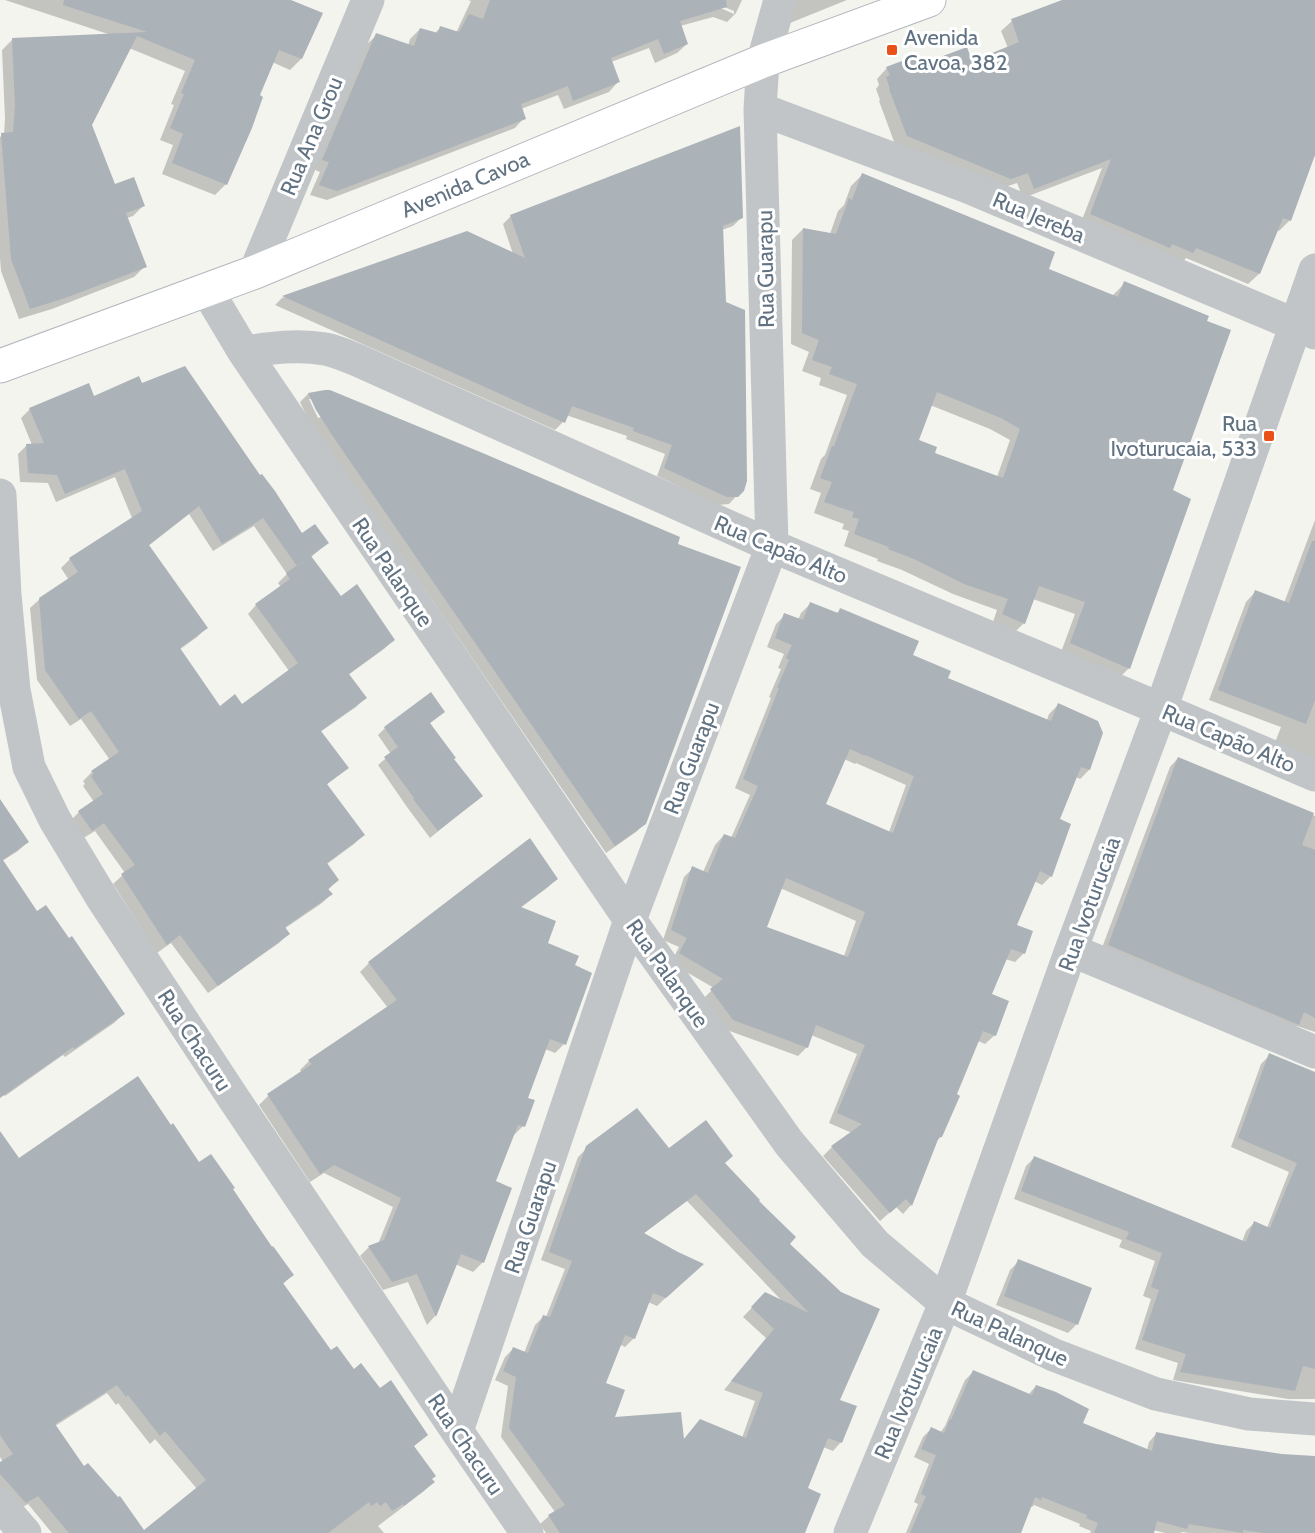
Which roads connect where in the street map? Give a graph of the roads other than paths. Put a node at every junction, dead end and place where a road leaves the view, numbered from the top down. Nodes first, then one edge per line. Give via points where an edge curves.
1 (368, 0) edge
2 (780, 0) edge
3 (929, 0) edge
4 (763, 61) junction
5 (760, 109) junction
6 (1315, 270) edge
7 (255, 272) junction
8 (207, 290) junction
9 (1306, 329) edge
10 (244, 352) junction
11 (0, 366) edge
12 (0, 495) edge
13 (772, 546) junction
14 (1161, 709) junction
15 (1315, 775) edge
16 (630, 920) junction
17 (1071, 950) junction
18 (1315, 1052) edge
19 (945, 1304) junction
20 (1315, 1419) edge
21 (457, 1431) junction
22 (0, 1504) edge
23 (25, 1533) edge
24 (527, 1533) edge
25 (850, 1533) edge

1 - 7 street, Rua Ana Grou
2 - 4 street, Rua Guarapu
3 - 4 street, Avenida Cavoa
4 - 5 street, Rua Guarapu
4 - 7 street, Avenida Cavoa
5 - 9 street, Rua Jereba via 968,187
5 - 13 street, Rua Guarapu
6 - 9 street, Rua Ivoturucaia
7 - 8 street, Avenida Cavoa
8 - 10 street, Rua Palanque
8 - 11 street, Avenida Cavoa
9 - 14 street, Rua Ivoturucaia
10 - 13 street, Rua Capão Alto via 302,346 328,349
10 - 16 street, Rua Palanque
12 - 21 street, Rua Chacuru via 14,690 29,767 55,820 102,898
13 - 14 street, Rua Capão Alto
13 - 16 street, Rua Guarapu
14 - 15 street, Rua Capão Alto
14 - 17 street, Rua Ivoturucaia
16 - 19 street, Rua Palanque via 789,1143 875,1244
16 - 21 street, Rua Guarapu
17 - 18 street
17 - 19 street, Rua Ivoturucaia
19 - 20 street, Rua Palanque via 1054,1355 1156,1394 1249,1414
19 - 25 street, Rua Ivoturucaia
21 - 24 street, Rua Chacuru
22 - 23 street

